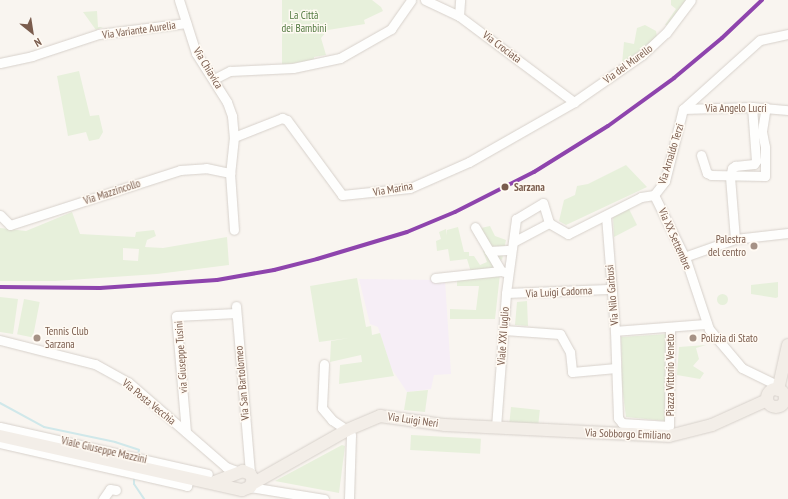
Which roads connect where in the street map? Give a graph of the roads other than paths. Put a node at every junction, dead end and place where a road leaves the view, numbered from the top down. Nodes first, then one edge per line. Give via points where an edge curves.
1 (179, 0) edge
2 (411, 0) edge
3 (425, 0) edge
4 (460, 0) edge
5 (691, 0) edge
6 (459, 16) junction
7 (186, 23) junction
8 (788, 34) edge
9 (0, 63) edge
10 (214, 79) junction
11 (574, 102) junction
12 (752, 107) junction
13 (766, 107) junction
14 (684, 109) junction
15 (788, 110) edge
16 (234, 137) junction
17 (754, 138) junction
18 (764, 138) junction
19 (701, 155) dead end
20 (230, 173) junction
21 (730, 177) junction
22 (654, 195) junction
23 (0, 215) edge
24 (606, 216) junction
25 (549, 223) junction
26 (475, 227) dead end
27 (234, 230) dead end
28 (787, 233) edge
29 (735, 239) junction
30 (511, 245) junction
31 (489, 251) junction
32 (684, 257) junction
33 (505, 272) junction
34 (435, 278) dead end
35 (612, 292) junction
36 (506, 293) junction
37 (236, 310) joint
38 (707, 324) junction
39 (670, 328) junction
40 (504, 330) junction
41 (615, 331) junction
42 (0, 340) edge
43 (788, 345) edge
44 (324, 364) dead end
45 (616, 368) junction
46 (781, 394) edge
47 (0, 426) edge
48 (482, 427) joint
49 (501, 428) junction
50 (347, 430) junction
51 (186, 432) junction
52 (0, 436) edge
53 (0, 443) edge
54 (190, 474) junction
55 (245, 482) edge
56 (116, 490) dead end
57 (102, 499) edge
58 (324, 499) edge
59 (349, 499) edge

1 - 7 street, Via Chiavica
2 - 10 street via 391,30 330,62 293,68 230,72
3 - 6 street, Via Crociata
4 - 6 street
5 - 11 street, Via del Murello via 666,33 642,55
6 - 11 street, Via Crociata
7 - 9 street, Via Variante Aurelia via 99,34 32,56
7 - 10 street, Via Chiavica via 196,53
8 - 14 street via 760,40
10 - 16 street, Via Chiavica via 227,102
11 - 16 street, Via Marina via 469,162 410,188 342,195 287,120 282,118
12 - 13 street, Via Angelo Lucri
12 - 14 street, Via Angelo Lucri
12 - 17 street
13 - 15 street, Via Angelo Lucri
13 - 18 street via 763,119
14 - 22 street, Via Arnaldo Terzi via 665,181
16 - 20 street
17 - 18 street
17 - 21 street via 755,163 735,166
18 - 21 street via 765,176
19 - 21 street via 707,173
20 - 23 street, Via Mazzincollo via 206,168 180,170 10,225
20 - 27 street
21 - 29 street
22 - 24 street, Via XX Settembre via 641,197
22 - 32 street, Via XX Settembre
24 - 25 street, Via XX Settembre via 568,234
24 - 35 street, Via Nilo Garbusi
25 - 30 street
25 - 30 street, Viale XXI luglio via 543,203 519,215
26 - 31 street
28 - 29 street
29 - 32 street
30 - 31 street
30 - 33 street, Viale XXI luglio
31 - 33 street
32 - 38 street, Via XX Settembre
33 - 34 street
33 - 36 street, Viale XXI luglio
35 - 36 street, Via Luigi Cadorna via 608,289
35 - 41 street, Via Nilo Garbusi
36 - 40 street, Viale XXI luglio
37 - 51 street, via Giuseppe Tusini via 176,316
37 - 55 street, Via San Bartolomeo via 249,459
38 - 39 street, Via Nilo Garbusi
38 - 46 street, Via XX Settembre via 742,368 773,383
39 - 41 street, Via Nilo Garbusi
39 - 45 street, Piazza Vittorio Veneto via 669,426 622,423 618,418
40 - 45 street via 560,334 570,352 572,372
40 - 49 street, Viale XXI luglio
41 - 45 street, Piazza Vittorio Veneto
42 - 51 street, Via Posta Vecchia via 95,364 128,382
43 - 46 main road
44 - 50 street via 322,408 332,420
46 - 49 main road, Via Sobborgo Emiliano via 768,394 767,400 712,425 669,436
47 - 54 street, Viale Giuseppe Mazzini
48 - 49 main road, Via Sobborgo Emiliano
48 - 50 main road, Via Luigi Neri via 434,424 388,416 368,419
50 - 55 main road, Via Luigi Neri via 279,469
50 - 59 street via 353,444
51 - 55 street, Via Posta Vecchia
52 - 54 main road, Viale Giuseppe Mazzini
53 - 54 street, Viale Giuseppe Mazzini via 187,486
54 - 55 main road, Viale Giuseppe Mazzini
55 - 58 street, Viale Giuseppe Mazzini
56 - 57 street via 110,489

